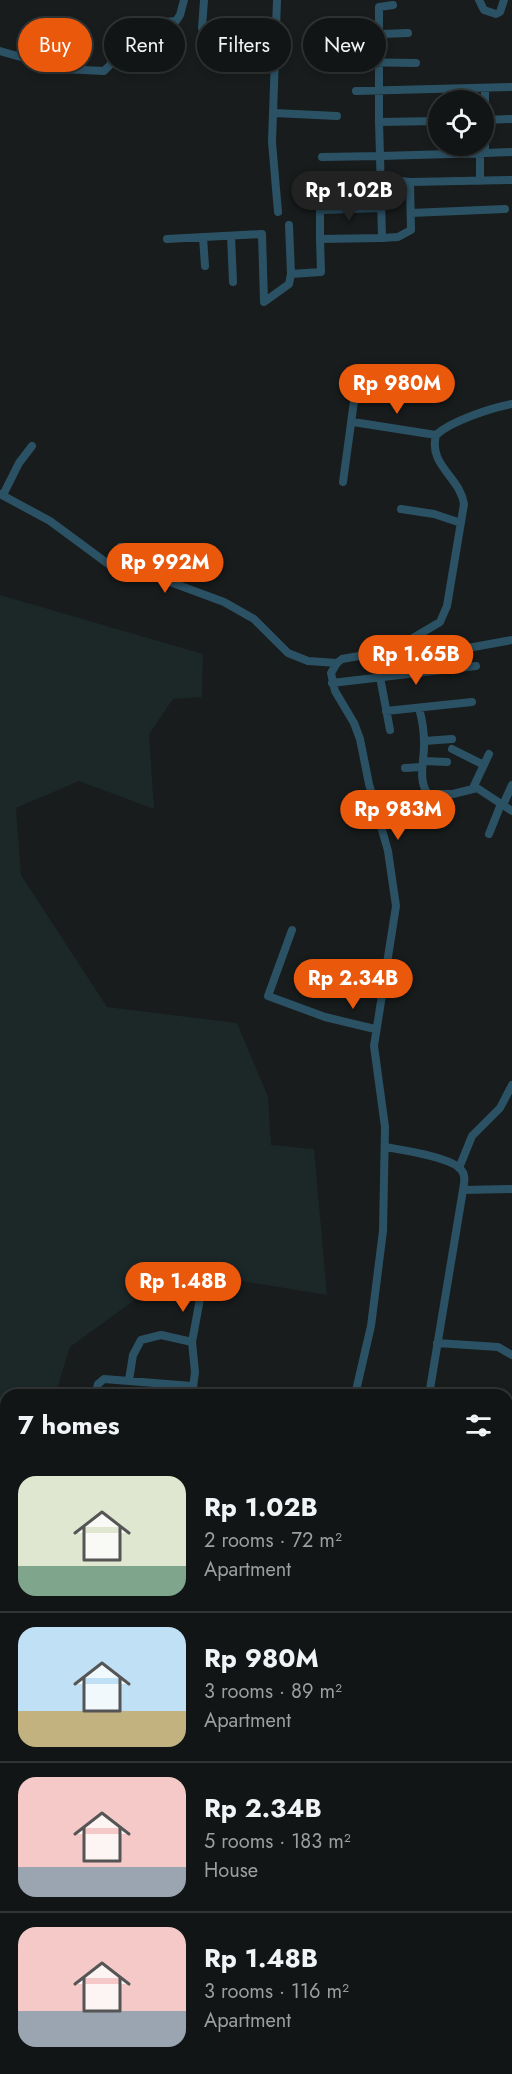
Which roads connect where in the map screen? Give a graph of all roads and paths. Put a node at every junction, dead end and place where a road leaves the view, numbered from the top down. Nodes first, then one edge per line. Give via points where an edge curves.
1 (184, 0) edge
2 (204, 0) edge
3 (277, 0) edge
4 (479, 0) edge
5 (504, 0) edge
6 (393, 5) dead end
7 (203, 18) edge
8 (379, 18) edge
9 (408, 33) dead end
10 (386, 34) edge
11 (0, 51) edge
12 (386, 62) edge
13 (416, 63) dead end
14 (379, 72) edge
15 (512, 87) edge
16 (485, 88) joint
17 (356, 91) dead end
18 (379, 92) junction
19 (274, 113) junction
20 (337, 116) dead end
21 (512, 119) edge
22 (494, 120) edge
23 (428, 121) edge
24 (379, 122) junction
25 (512, 152) edge
26 (494, 153) edge
27 (428, 155) edge
28 (380, 156) junction
29 (482, 156) edge
30 (322, 157) dead end
31 (381, 179) junction
32 (512, 180) edge
33 (321, 181) dead end
34 (480, 181) junction
35 (410, 182) junction
36 (381, 208) junction
37 (505, 209) dead end
38 (278, 212) dead end
39 (411, 213) junction
40 (289, 225) dead end
41 (231, 236) junction
42 (203, 237) junction
43 (382, 238) junction
44 (167, 239) dead end
45 (320, 239) junction
46 (205, 266) dead end
47 (291, 274) junction
48 (233, 282) dead end
49 (357, 379) dead end
50 (512, 404) edge
51 (353, 422) junction
52 (436, 435) junction
53 (32, 446) dead end
54 (343, 482) dead end
55 (2, 495) edge
56 (401, 509) dead end
57 (461, 523) junction
58 (120, 547) dead end
59 (162, 579) junction
60 (512, 640) edge
61 (393, 650) junction
62 (337, 663) junction
63 (476, 666) dead end
64 (380, 678) junction
65 (332, 683) junction
66 (472, 702) dead end
67 (419, 708) junction
68 (386, 711) junction
69 (390, 730) dead end
70 (452, 739) dead end
71 (424, 741) junction
72 (452, 749) dead end
73 (489, 754) dead end
74 (447, 762) dead end
75 (423, 764) junction
76 (484, 765) junction
77 (405, 768) dead end
78 (512, 785) edge
79 (473, 788) junction
80 (502, 805) junction
81 (512, 811) edge
82 (489, 834) dead end
83 (292, 930) dead end
84 (375, 1029) junction
85 (512, 1085) edge
86 (385, 1147) junction
87 (459, 1168) junction
88 (464, 1190) junction
89 (512, 1190) edge
90 (202, 1288) dead end
91 (192, 1342) junction
92 (437, 1343) junction
93 (512, 1355) edge
94 (129, 1380) junction
95 (96, 1389) edge
96 (186, 1389) edge
97 (192, 1389) edge
98 (357, 1389) edge
99 (430, 1389) edge

1 - 11 street via 176,21 116,26 112,31 111,64 104,71 63,69
2 - 7 street
3 - 19 street
4 - 5 street via 484,10 496,14
6 - 8 street via 379,7
9 - 10 street
12 - 13 street
14 - 18 street
15 - 16 street
16 - 18 street
17 - 18 street
18 - 24 street
19 - 20 street
19 - 38 street via 272,142
21 - 22 street
23 - 24 street
24 - 28 street
25 - 26 street
27 - 28 street
28 - 30 street
28 - 31 street
29 - 34 street
31 - 33 street
31 - 35 street
31 - 36 street
32 - 34 street
34 - 35 street
35 - 39 street
36 - 43 street
36 - 45 street via 320,210
37 - 39 street
39 - 43 street via 411,230 398,237
40 - 47 street
41 - 42 street
41 - 47 street via 262,234 264,302 289,284
41 - 48 street
42 - 44 street
42 - 46 street
43 - 45 street
45 - 47 street via 321,272
49 - 51 street
50 - 52 street via 472,417
51 - 52 street
51 - 54 street
52 - 57 street via 436,457 463,497
53 - 55 street
55 - 59 street via 50,521 115,569
56 - 57 street
57 - 61 street via 443,616 432,628
58 - 59 street
59 - 62 street via 238,608 298,658
60 - 61 street via 406,658
61 - 62 street
62 - 65 street via 331,673
63 - 64 street
64 - 65 street
64 - 68 street
65 - 84 street via 360,739 395,887 396,920
66 - 67 street
67 - 68 street
67 - 71 street
68 - 69 street
70 - 71 street
71 - 75 street
72 - 76 street
73 - 76 street
74 - 75 street
75 - 77 street
75 - 79 street via 423,788 430,795 456,794
76 - 79 street
78 - 80 street
79 - 80 street
80 - 81 street
80 - 82 street
83 - 84 street via 268,996 325,1017
84 - 86 street
85 - 87 street via 500,1108 472,1136
86 - 87 street via 426,1155
86 - 98 street via 379,1279
87 - 88 street via 464,1174
88 - 89 street
88 - 92 street
90 - 91 street
91 - 94 street via 161,1335 141,1340 133,1355
91 - 97 street
92 - 93 street via 498,1347
92 - 99 street
94 - 95 street via 104,1378
94 - 96 street

